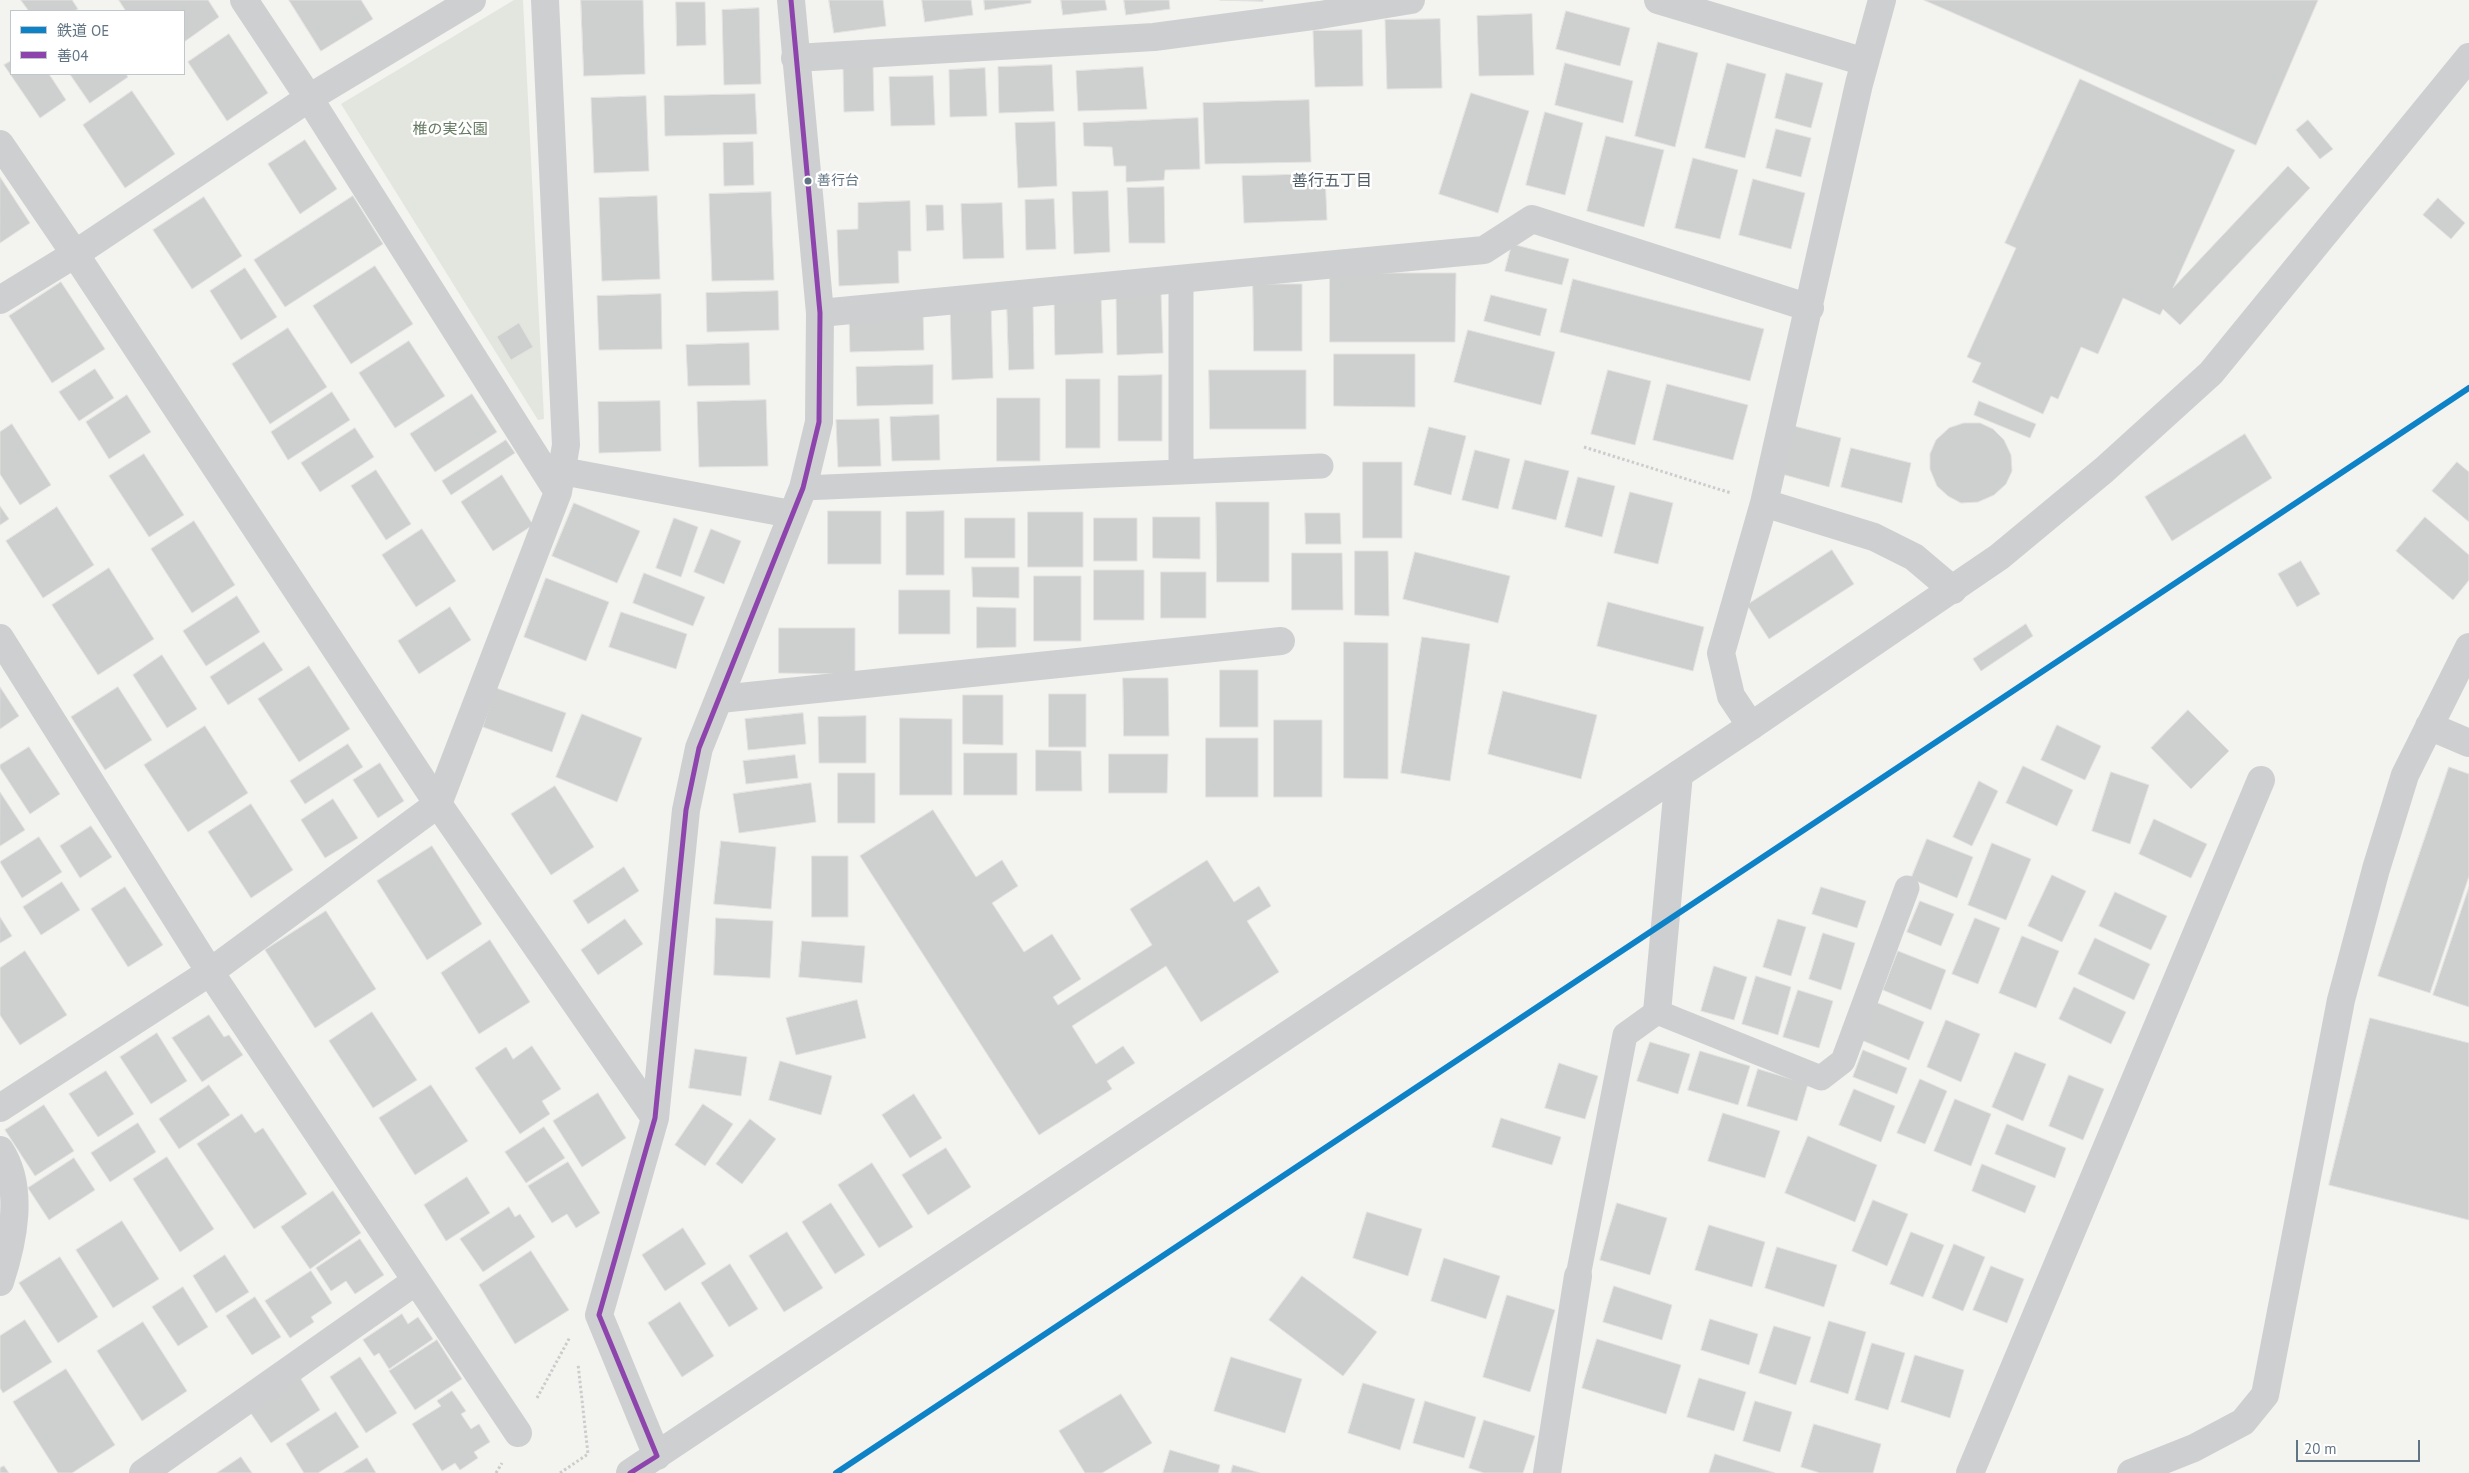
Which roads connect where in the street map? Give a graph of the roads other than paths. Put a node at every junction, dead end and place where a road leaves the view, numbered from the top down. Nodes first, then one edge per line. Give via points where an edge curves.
1 (244, 0) edge
2 (472, 0) edge
3 (545, 0) edge
4 (791, 0) edge
5 (1411, 0) edge
6 (1658, 0) edge
7 (1882, 0) edge
8 (2469, 56) edge
9 (795, 58) junction
10 (1865, 62) junction
11 (309, 98) junction
12 (0, 144) edge
13 (75, 254) junction
14 (1181, 280) junction
15 (0, 300) edge
16 (1810, 308) junction
17 (820, 314) junction
18 (1321, 466) dead end
19 (1181, 471) junction
20 (560, 482) junction
21 (803, 488) junction
22 (1764, 503) junction
23 (791, 514) junction
24 (1953, 590) junction
25 (0, 638) edge
26 (1281, 641) dead end
27 (2469, 648) edge
28 (720, 699) junction
29 (1751, 726) junction
30 (2429, 726) junction
31 (2469, 744) edge
32 (1679, 774) junction
33 (2261, 780) dead end
34 (438, 804) junction
35 (1907, 888) dead end
36 (210, 972) junction
37 (1657, 1012) junction
38 (0, 1108) edge
39 (655, 1118) junction
40 (0, 1150) edge
41 (1578, 1276) joint
42 (416, 1281) junction
43 (0, 1282) edge
44 (518, 1433) dead end
45 (657, 1456) junction
46 (143, 1473) edge
47 (630, 1473) edge
48 (1547, 1473) edge
49 (1970, 1473) edge
50 (2131, 1473) edge

1 - 11 street
2 - 11 street
3 - 20 street via 566,445
4 - 9 street
5 - 9 street via 1154,37
6 - 10 street
7 - 10 street
8 - 24 street via 2211,373 2104,470 1999,557
9 - 17 street
10 - 16 street
11 - 13 street
11 - 20 street
12 - 13 street
13 - 15 street
13 - 34 street
14 - 16 street via 1484,250 1532,219
14 - 17 street
14 - 19 lane
16 - 22 street
17 - 21 street via 819,422
18 - 19 lane
19 - 21 lane
20 - 23 street
20 - 34 street
21 - 23 street
22 - 24 street via 1874,537 1914,557
22 - 29 street via 1721,653 1731,696
23 - 28 street
24 - 29 street
25 - 36 street
26 - 28 street
27 - 30 street
28 - 39 street via 698,748 686,810
29 - 32 street
30 - 31 street
30 - 50 street via 2405,775 2341,1000 2265,1395 2243,1422 2194,1448
32 - 37 street
32 - 45 street
33 - 49 street
34 - 36 street
34 - 39 street
35 - 37 lane via 1843,1060 1820,1078
36 - 38 street
36 - 42 street
37 - 41 lane via 1625,1035
39 - 45 street via 599,1315
40 - 43 street via 12,1181 15,1210 7,1262
41 - 48 street
42 - 44 street
42 - 46 street
45 - 47 street

